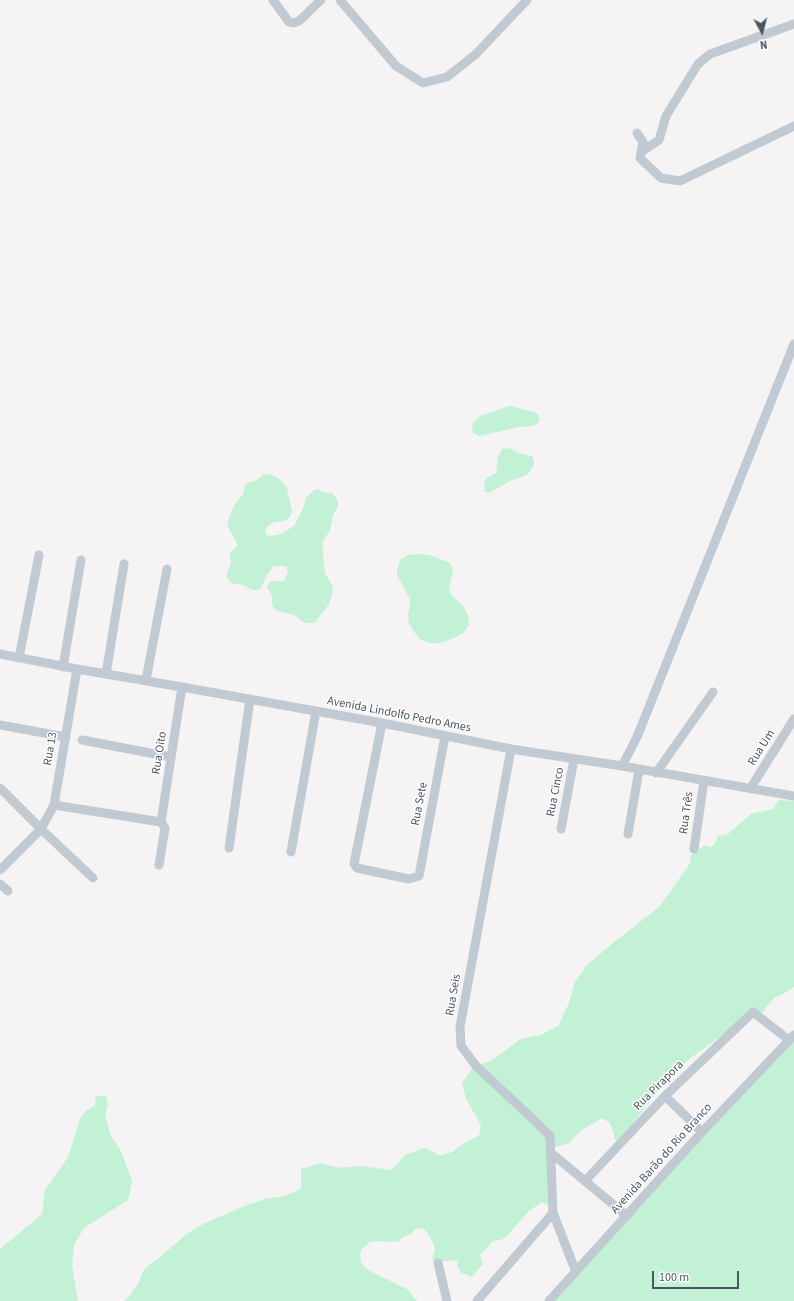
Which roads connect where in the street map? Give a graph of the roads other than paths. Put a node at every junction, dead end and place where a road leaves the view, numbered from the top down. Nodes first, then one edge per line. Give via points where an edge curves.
1 (273, 0) edge
2 (321, 0) edge
3 (340, 0) edge
4 (527, 0) edge
5 (794, 24) edge
6 (794, 126) edge
7 (637, 133) dead end
8 (641, 152) junction
9 (794, 344) edge
10 (39, 555) dead end
11 (81, 560) dead end
12 (124, 564) dead end
13 (167, 569) dead end
14 (0, 654) edge
15 (19, 658) junction
16 (63, 667) junction
17 (76, 670) junction
18 (106, 674) junction
19 (146, 680) junction
20 (182, 686) junction
21 (713, 692) dead end
22 (250, 699) junction
23 (316, 711) junction
24 (794, 718) edge
25 (382, 723) junction
26 (0, 726) edge
27 (445, 736) junction
28 (66, 737) junction
29 (82, 740) dead end
30 (511, 749) junction
31 (171, 757) junction
32 (574, 759) junction
33 (622, 766) junction
34 (639, 770) junction
35 (656, 773) junction
36 (704, 781) junction
37 (0, 788) edge
38 (750, 789) junction
39 (794, 796) edge
40 (54, 805) junction
41 (161, 822) junction
42 (561, 828) dead end
43 (40, 829) junction
44 (628, 834) dead end
45 (229, 848) dead end
46 (694, 849) dead end
47 (291, 852) dead end
48 (159, 866) dead end
49 (0, 870) edge
50 (93, 878) dead end
51 (0, 884) edge
52 (8, 891) dead end
53 (791, 1038) edge
54 (665, 1096) junction
55 (702, 1132) junction
56 (550, 1152) junction
57 (585, 1181) junction
58 (553, 1213) junction
59 (627, 1216) junction
60 (438, 1263) dead end
61 (576, 1272) junction
62 (447, 1301) edge
63 (477, 1301) edge
64 (549, 1301) edge

1 - 2 street via 293,23 299,21
3 - 4 street via 396,66 423,82 447,77 476,54
5 - 8 street via 710,54 698,64 666,116 659,140
6 - 8 street via 680,181 661,178 640,158
7 - 8 street via 643,142
9 - 33 street via 637,737
10 - 15 street
11 - 16 street
12 - 18 street
13 - 19 street
14 - 15 street, Avenida Lindolfo Pedro Ames
15 - 16 street, Avenida Lindolfo Pedro Ames
16 - 17 street, Avenida Lindolfo Pedro Ames
17 - 18 street, Avenida Lindolfo Pedro Ames
17 - 28 street, Rua 13
18 - 19 street, Avenida Lindolfo Pedro Ames
19 - 20 street, Avenida Lindolfo Pedro Ames
20 - 22 street, Avenida Lindolfo Pedro Ames
20 - 31 street, Rua Oito
21 - 35 street
22 - 23 street, Avenida Lindolfo Pedro Ames
22 - 45 street
23 - 25 street, Avenida Lindolfo Pedro Ames
23 - 47 street
24 - 38 street, Rua Um
25 - 27 street, Avenida Lindolfo Pedro Ames
25 - 27 street, Rua Sete via 354,864 357,868 409,879 419,876
26 - 28 street
27 - 30 street, Avenida Lindolfo Pedro Ames
28 - 40 street, Rua 13
29 - 31 street
30 - 32 street, Avenida Lindolfo Pedro Ames
30 - 56 street, Rua Seis via 460,1027 460,1046 477,1068 550,1136
31 - 41 street, Rua Oito
32 - 33 street, Avenida Lindolfo Pedro Ames
32 - 42 street, Rua Cinco
33 - 34 street, Avenida Lindolfo Pedro Ames
34 - 35 street, Avenida Lindolfo Pedro Ames
34 - 44 street
35 - 36 street, Avenida Lindolfo Pedro Ames
36 - 38 street, Avenida Lindolfo Pedro Ames
36 - 46 street, Rua Três
37 - 43 street
38 - 39 street, Avenida Lindolfo Pedro Ames
40 - 41 street
40 - 43 street, Rua 13
41 - 48 street, Rua Oito via 165,828
43 - 49 street, Rua 13
43 - 50 street
51 - 52 street
53 - 54 street, Rua Pirapora via 753,1012
53 - 55 street, Avenida Barão do Rio Branco
54 - 55 street
54 - 57 street, Rua Pirapora
55 - 59 street, Avenida Barão do Rio Branco
56 - 57 street
56 - 58 street, Rua Seis
57 - 59 street
58 - 61 street, Rua Seis
58 - 63 street
59 - 61 street, Avenida Barão do Rio Branco
60 - 62 street
61 - 64 street, Avenida Barão do Rio Branco

